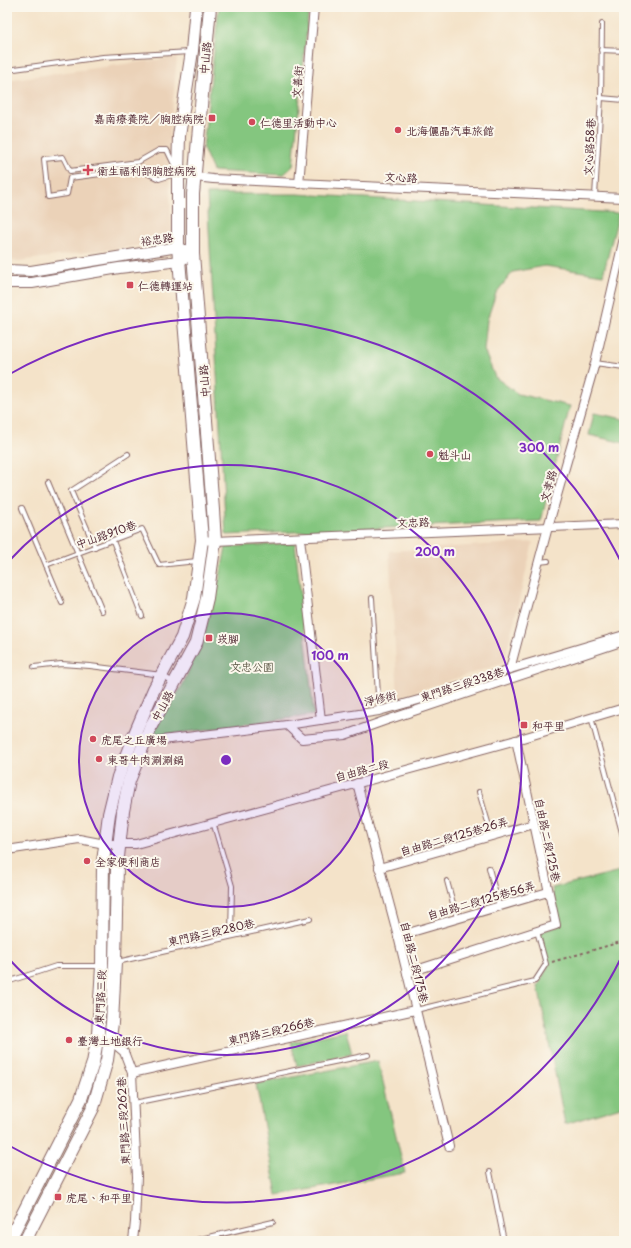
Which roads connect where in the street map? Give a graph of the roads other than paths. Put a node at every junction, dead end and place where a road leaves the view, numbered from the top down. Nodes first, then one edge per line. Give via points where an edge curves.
1 (196, 7) edge
2 (210, 7) edge
3 (314, 7) edge
4 (602, 24) dead end
5 (601, 50) junction
6 (192, 51) junction
7 (624, 51) edge
8 (7, 70) edge
9 (601, 98) junction
10 (624, 100) edge
11 (178, 173) junction
12 (195, 177) junction
13 (299, 184) junction
14 (595, 196) junction
15 (624, 198) edge
16 (624, 238) edge
17 (178, 247) junction
18 (193, 254) junction
19 (116, 257) junction
20 (180, 261) junction
21 (120, 268) junction
22 (7, 270) edge
23 (7, 283) edge
24 (595, 363) junction
25 (624, 367) edge
26 (128, 454) dead end
27 (48, 482) dead end
28 (22, 508) dead end
29 (624, 524) edge
30 (548, 528) junction
31 (300, 538) junction
32 (202, 540) junction
33 (113, 541) junction
34 (215, 541) junction
35 (95, 547) junction
36 (77, 554) junction
37 (199, 561) junction
38 (548, 561) dead end
39 (539, 562) junction
40 (46, 565) junction
41 (372, 598) dead end
42 (62, 603) dead end
43 (102, 611) dead end
44 (142, 616) dead end
45 (624, 635) edge
46 (624, 642) edge
47 (34, 667) dead end
48 (510, 669) junction
49 (162, 676) junction
50 (175, 683) junction
51 (624, 708) edge
52 (380, 711) junction
53 (591, 717) junction
54 (321, 720) junction
55 (287, 725) junction
56 (133, 738) junction
57 (516, 740) junction
58 (144, 742) junction
59 (357, 783) junction
60 (479, 792) dead end
61 (214, 822) junction
62 (534, 824) junction
63 (492, 837) junction
64 (624, 840) edge
65 (105, 844) junction
66 (119, 844) junction
67 (7, 850) edge
68 (379, 868) junction
69 (489, 868) dead end
70 (447, 881) dead end
71 (548, 892) junction
72 (499, 906) junction
73 (457, 918) junction
74 (310, 919) dead end
75 (537, 931) junction
76 (231, 936) junction
77 (398, 936) junction
78 (116, 962) junction
79 (102, 966) junction
80 (407, 973) junction
81 (7, 982) edge
82 (415, 1010) junction
83 (98, 1034) junction
84 (110, 1039) junction
85 (368, 1055) dead end
86 (132, 1073) junction
87 (133, 1103) junction
88 (449, 1146) dead end
89 (490, 1172) dead end
90 (273, 1222) dead end
91 (624, 1239) edge
92 (9, 1241) edge
93 (24, 1241) edge
94 (133, 1241) edge
95 (192, 1241) edge
96 (504, 1241) edge
97 (619, 1241) edge

1 - 6 main road, 中山路
2 - 12 main road, 中山路
3 - 13 street, 文善街
4 - 5 lane, 文心路58巷
5 - 7 lane
5 - 9 lane, 文心路58巷
6 - 8 lane via 103,57
6 - 11 main road, 中山路 via 179,136
9 - 10 lane
9 - 14 lane, 文心路58巷
11 - 11 lane via 167,150 159,150 138,162 70,171 63,157 44,159 48,197 68,194 70,178 139,169 159,180
11 - 12 street, 文心路
11 - 17 main road, 中山路
12 - 13 street, 文心路
12 - 18 main road, 中山路
13 - 14 street, 文心路
14 - 15 street, 文心路
16 - 24 street, 文孝路
17 - 18 street, 裕忠路
17 - 19 street, 裕忠路
17 - 20 main road, 中山路
18 - 20 street
18 - 34 main road, 中山路
19 - 21 street
19 - 22 street, 裕忠路 via 31,271
20 - 21 street
20 - 32 main road, 中山路
21 - 23 street via 32,283
24 - 25 lane
24 - 30 street, 文孝路
26 - 35 lane via 71,491
27 - 36 lane
28 - 40 lane
29 - 30 street, 文忠路
30 - 31 street, 文忠路
30 - 39 street, 文孝路
31 - 34 street, 文忠路
31 - 54 street
32 - 34 street, 文忠路
32 - 37 main road, 中山路
33 - 35 lane, 中山路910巷
33 - 37 lane, 中山路910巷 via 142,529 159,565
33 - 44 lane
34 - 50 main road, 中山路 via 207,598 196,643
35 - 36 lane, 中山路910巷
36 - 40 lane, 中山路910巷
36 - 43 lane
37 - 49 main road, 中山路 via 194,598 182,637
38 - 39 lane
39 - 48 street, 文孝路
40 - 42 lane
41 - 52 lane
45 - 48 street, 淨修街
46 - 55 street, 東門路三段338巷 via 345,735 302,739
47 - 49 lane via 61,664 90,666
48 - 52 street, 淨修街
49 - 50 lane
49 - 56 main road, 中山路
50 - 58 main road, 中山路
51 - 53 street, 自由路二段
52 - 54 street, 淨修街
53 - 57 street, 自由路二段
53 - 64 lane
54 - 55 street, 淨修街
55 - 58 street, 淨修街
56 - 58 street, 淨修街
56 - 65 main road, 東門路三段 via 118,777
57 - 59 street, 自由路二段
57 - 62 street, 自由路二段125巷
58 - 66 main road, 東門路三段 via 129,781
59 - 61 street, 自由路二段
59 - 68 street, 自由路二段175巷
60 - 63 lane
61 - 66 street, 自由路二段 via 136,844
61 - 76 lane via 232,886
62 - 63 street, 自由路二段125巷26弄
62 - 71 street, 自由路二段125巷
63 - 68 street, 自由路二段125巷26弄
65 - 66 street, 自由路二段
65 - 67 street, 自由路二段 via 79,839
65 - 79 main road, 東門路三段
66 - 78 main road, 東門路三段
68 - 77 street, 自由路二段175巷
69 - 72 lane
70 - 73 lane
71 - 72 street, 自由路二段125巷56弄
71 - 75 street, 自由路二段125巷 via 556,925
72 - 73 street, 自由路二段125巷56弄
73 - 77 street, 自由路二段125巷56弄
74 - 76 lane, 東門路三段280巷
75 - 80 street
75 - 82 lane via 546,964 535,981
76 - 78 lane, 東門路三段280巷
77 - 80 street, 自由路二段175巷
78 - 84 main road, 東門路三段
79 - 81 lane via 56,966
79 - 83 main road, 東門路三段
80 - 82 street, 自由路二段175巷
82 - 86 street, 東門路三段266巷
82 - 88 street, 自由路二段175巷
83 - 84 street, 東門路三段262巷
83 - 92 main road, 東門路三段 via 93,1063 81,1099
84 - 86 street, 東門路三段262巷 via 124,1052
84 - 93 main road, 東門路三段 via 107,1060 93,1108
85 - 87 lane
86 - 87 street, 東門路三段262巷
87 - 94 street, 東門路三段262巷 via 137,1177
89 - 96 lane
90 - 95 lane
91 - 97 lane

